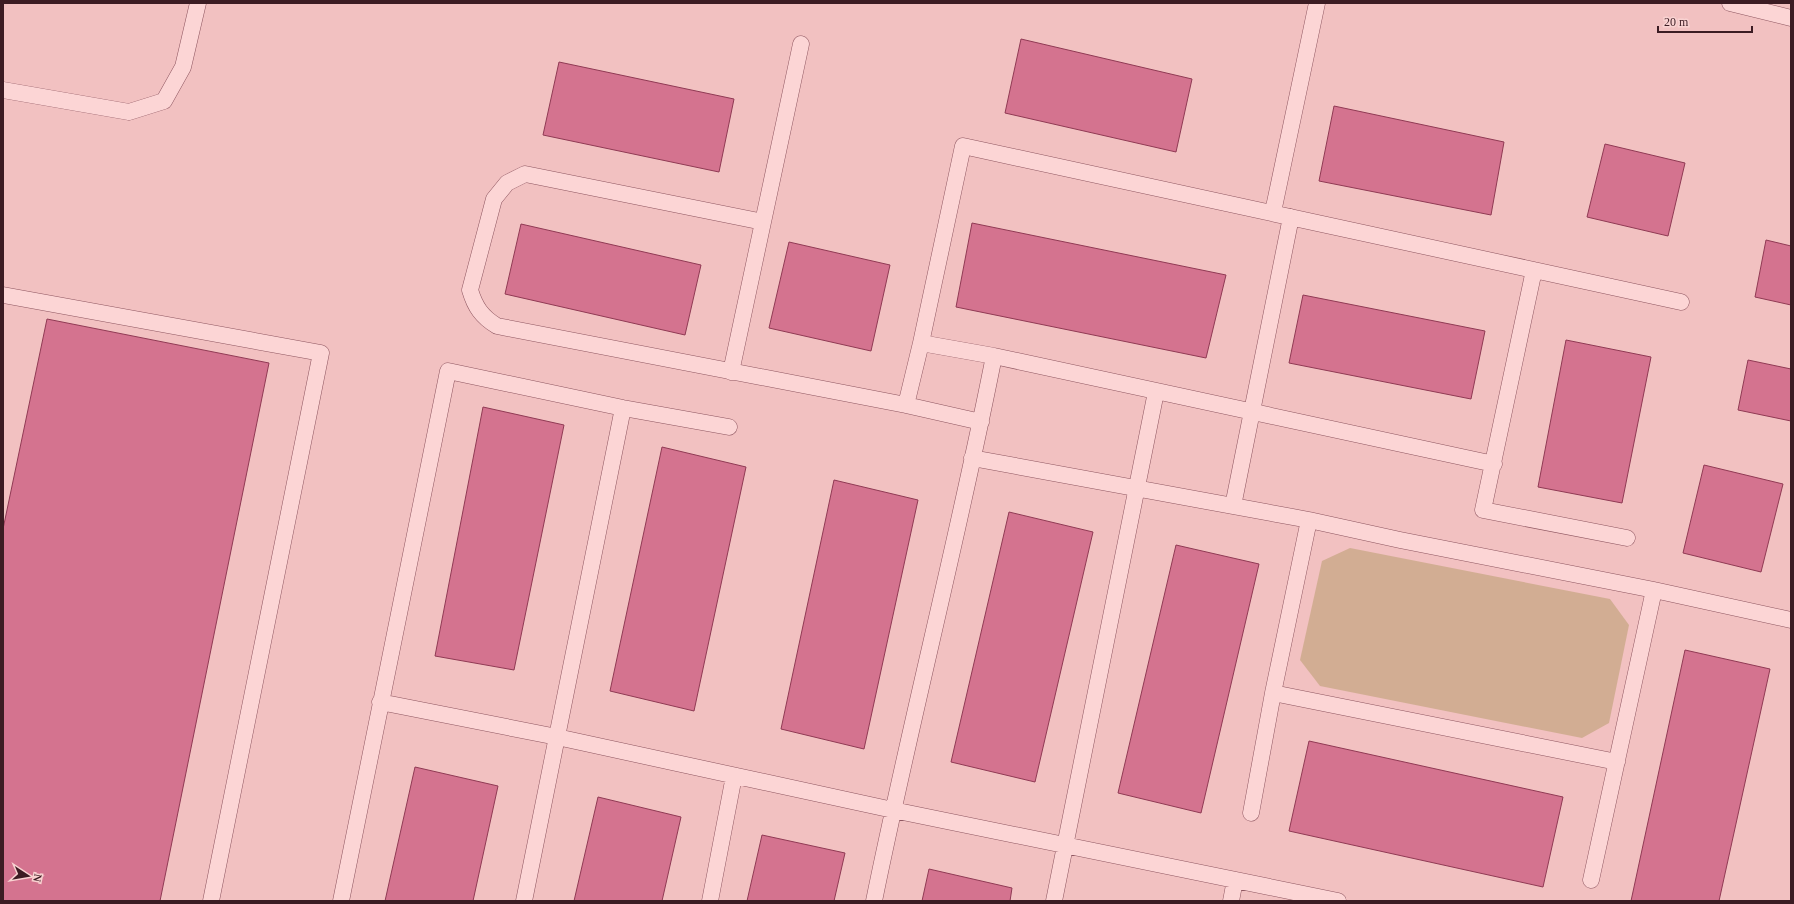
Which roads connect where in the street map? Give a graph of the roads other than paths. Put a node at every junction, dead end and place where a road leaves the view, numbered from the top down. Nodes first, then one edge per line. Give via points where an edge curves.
1 (198, 3) edge
2 (1317, 3) edge
3 (1730, 3) edge
4 (1791, 18) edge
5 (801, 44) dead end
6 (3, 90) edge
7 (1273, 212) junction
8 (1291, 217) junction
9 (763, 222) junction
10 (1534, 270) junction
11 (3, 295) edge
12 (1681, 302) dead end
13 (922, 343) junction
14 (994, 356) junction
15 (731, 372) junction
16 (1156, 392) junction
17 (906, 405) junction
18 (622, 408) junction
19 (1253, 412) junction
20 (981, 422) junction
21 (729, 427) dead end
22 (972, 458) junction
23 (1494, 464) junction
24 (1137, 487) junction
25 (1233, 506) junction
26 (1309, 520) junction
27 (1627, 538) dead end
28 (1654, 590) junction
29 (1791, 620) edge
30 (1274, 693) junction
31 (380, 702) junction
32 (557, 737) junction
33 (1617, 762) junction
34 (734, 776) junction
35 (893, 810) junction
36 (1251, 813) dead end
37 (1066, 846) junction
38 (1235, 880) junction
39 (1591, 880) dead end
40 (211, 901) edge
41 (341, 901) edge
42 (524, 901) edge
43 (710, 901) edge
44 (874, 901) edge
45 (1054, 901) edge
46 (1231, 901) edge
47 (1338, 901) edge

1 - 6 lane via 183,67 164,101 129,112
2 - 7 lane
3 - 4 lane
5 - 9 lane
7 - 8 lane
7 - 13 lane via 963,146
8 - 10 lane
8 - 19 lane
9 - 15 lane
9 - 15 lane via 525,174 507,183 494,199 470,290 474,303 484,319 497,326
10 - 12 lane
10 - 23 lane
11 - 40 lane via 321,353
13 - 14 lane
13 - 17 lane
14 - 16 lane
14 - 20 lane
15 - 17 lane
16 - 19 lane
16 - 24 lane
17 - 20 lane
18 - 21 lane
18 - 31 lane via 448,371
18 - 32 lane
19 - 23 lane
19 - 25 lane
20 - 22 lane
22 - 24 lane
22 - 35 lane
23 - 27 lane via 1484,510
24 - 25 lane
24 - 37 lane
25 - 26 lane
26 - 28 lane
26 - 30 lane
28 - 29 lane
28 - 33 lane
30 - 33 lane
30 - 36 lane
31 - 32 lane
31 - 41 lane
32 - 34 lane
32 - 42 lane
33 - 39 lane
34 - 35 lane
34 - 43 lane
35 - 37 lane
35 - 44 lane
37 - 38 lane
37 - 45 lane
38 - 46 lane
38 - 47 lane

